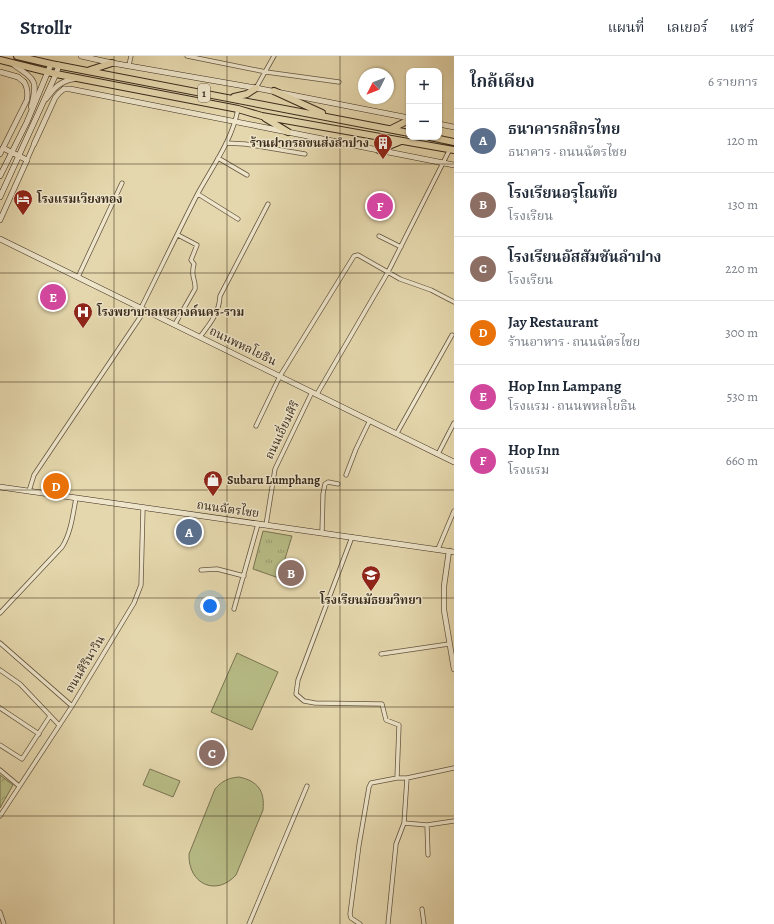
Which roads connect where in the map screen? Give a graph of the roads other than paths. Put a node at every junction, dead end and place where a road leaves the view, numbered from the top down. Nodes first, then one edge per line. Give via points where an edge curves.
1 (17, 56) edge
2 (81, 56) edge
3 (131, 56) edge
4 (187, 56) edge
5 (274, 56) edge
6 (0, 60) edge
7 (112, 63) junction
8 (13, 64) junction
9 (51, 64) junction
10 (59, 65) junction
11 (129, 65) junction
12 (89, 71) junction
13 (0, 72) edge
14 (48, 72) junction
15 (266, 72) junction
16 (56, 74) junction
17 (78, 78) junction
18 (24, 82) joint
19 (339, 82) dead end
20 (256, 88) junction
21 (64, 89) joint
22 (274, 91) junction
23 (231, 98) junction
24 (41, 108) junction
25 (238, 109) junction
26 (262, 116) junction
27 (329, 117) junction
28 (406, 118) edge
29 (236, 121) junction
30 (406, 121) edge
31 (27, 122) junction
32 (442, 125) edge
33 (454, 127) edge
34 (391, 129) junction
35 (288, 132) junction
36 (406, 132) edge
37 (442, 139) edge
38 (401, 140) junction
39 (453, 141) edge
40 (226, 143) junction
41 (34, 144) joint
42 (3, 148) junction
43 (452, 149) edge
44 (379, 150) junction
45 (11, 152) junction
46 (0, 154) edge
47 (305, 154) dead end
48 (19, 156) junction
49 (218, 158) junction
50 (27, 160) junction
51 (444, 163) junction
52 (454, 165) edge
53 (247, 175) dead end
54 (0, 176) edge
55 (122, 183) dead end
56 (198, 194) junction
57 (0, 197) edge
58 (268, 204) dead end
59 (238, 219) dead end
60 (0, 220) edge
61 (178, 235) junction
62 (379, 236) dead end
63 (0, 239) edge
64 (401, 247) junction
65 (388, 272) junction
66 (78, 277) junction
67 (454, 302) edge
68 (143, 309) junction
69 (175, 324) junction
70 (452, 335) dead end
71 (200, 337) junction
72 (280, 376) junction
73 (314, 393) junction
74 (370, 420) junction
75 (454, 423) edge
76 (256, 426) dead end
77 (397, 433) junction
78 (438, 454) junction
79 (454, 462) edge
80 (346, 475) dead end
81 (338, 484) dead end
82 (0, 487) edge
83 (30, 491) junction
84 (76, 498) junction
85 (143, 508) junction
86 (454, 511) edge
87 (258, 524) junction
88 (266, 525) junction
89 (322, 533) junction
90 (352, 537) junction
91 (438, 550) junction
92 (451, 551) edge
93 (201, 570) dead end
94 (244, 576) junction
95 (234, 609) dead end
96 (0, 613) edge
97 (448, 632) junction
98 (454, 632) edge
99 (0, 643) edge
100 (449, 644) junction
101 (381, 654) dead end
102 (454, 669) edge
103 (0, 670) edge
104 (72, 706) junction
105 (0, 708) edge
106 (50, 716) junction
107 (59, 725) junction
108 (39, 734) junction
109 (0, 744) edge
110 (454, 768) edge
111 (0, 770) edge
112 (397, 778) junction
113 (407, 778) junction
114 (20, 786) junction
115 (307, 786) dead end
116 (0, 816) edge
117 (454, 821) edge
118 (404, 823) junction
119 (426, 825) junction
120 (428, 855) dead end
121 (422, 908) dead end
122 (0, 912) edge
123 (4, 924) edge
124 (249, 924) edge
125 (360, 924) edge
126 (388, 924) edge
127 (424, 924) edge

1 - 9 highway, 1
2 - 7 main road, 1
3 - 11 street
4 - 15 street
5 - 15 street
6 - 8 highway, 1
7 - 11 main road, 1
7 - 12 highway
8 - 14 highway, 1
8 - 31 street via 29,74 35,84 36,90
9 - 10 highway, 1
9 - 14 main road
10 - 12 highway, 1
10 - 16 main road
11 - 20 main road, 1
12 - 23 highway, 1
13 - 18 main road via 18,77
14 - 16 highway, 1
14 - 31 main road
15 - 19 street
15 - 20 street
16 - 17 highway, 1
16 - 24 main road
17 - 24 street via 67,80 53,89
17 - 25 highway, 1
18 - 42 street via 28,93 27,100
20 - 22 main road, 1
20 - 23 highway via 247,94
21 - 29 main road, 1 via 70,88
21 - 41 street via 56,98
22 - 27 highway
22 - 28 main road, 1
23 - 27 highway, 1
24 - 48 main road
25 - 26 highway, 1
25 - 29 street
26 - 35 highway
26 - 38 highway, 1
27 - 34 highway, 1
29 - 35 main road, 1
29 - 40 street
30 - 34 highway
31 - 45 main road
32 - 33 main road
34 - 36 highway, 1
35 - 44 main road, 1
37 - 39 highway
38 - 43 highway, 1
38 - 44 highway
39 - 43 highway
40 - 47 street
40 - 49 street
41 - 50 street
42 - 45 main road
42 - 46 street
43 - 51 street, ถนนเอี่ยมศิริ
44 - 51 main road, 1
45 - 48 main road
45 - 54 main road
48 - 50 main road
48 - 57 main road
49 - 53 street
49 - 56 street
50 - 60 street
51 - 52 main road, 1
51 - 64 street, ถนนเอี่ยมศิริ
55 - 66 street
56 - 59 street
56 - 61 street
58 - 71 street via 222,291 214,318
61 - 68 street
61 - 69 street via 197,245 191,260 194,264 192,274 196,284
62 - 64 street
63 - 66 main road, ถนนพหลโยธิน
64 - 65 street, ถนนเอี่ยมศิริ
65 - 67 street via 440,293
65 - 72 street via 358,255 354,256
65 - 73 street, ถนนเอี่ยมศิริ
66 - 68 main road, ถนนพหลโยธิน
68 - 69 main road, ถนนพหลโยธิน
68 - 83 street via 34,475
69 - 71 main road, ถนนพหลโยธิน
70 - 77 street
71 - 72 main road, ถนนพหลโยธิน
72 - 73 main road, ถนนพหลโยธิน
72 - 76 street
73 - 74 main road, ถนนพหลโยธิน
73 - 88 street, ถนนเอี่ยมศิริ via 274,468
74 - 77 main road, ถนนพหลโยธิน
74 - 80 street
75 - 78 street
77 - 78 main road, ถนนพหลโยธิน
78 - 79 main road, ถนนพหลโยธิน
81 - 89 street via 325,484
82 - 83 main road, ถนนฉัตรไชย
83 - 84 main road, ถนนฉัตรไชย
84 - 85 main road, ถนนฉัตรไชย
84 - 96 street via 65,543
85 - 87 main road, ถนนฉัตรไชย
85 - 104 street, ถนนศิรินาวิน via 141,585 134,603
86 - 91 street
87 - 88 main road, ถนนฉัตรไชย
87 - 94 street
88 - 89 main road, ถนนฉัตรไชย
89 - 90 main road, ถนนฉัตรไชย
90 - 91 main road, ถนนฉัตรไชย
90 - 112 street via 298,680 296,694 304,701 315,703 382,704 386,720 399,726
91 - 92 main road, ถนนฉัตรไชย
92 - 97 street via 444,586 444,610
93 - 94 street via 217,570
94 - 95 street
97 - 98 street
97 - 100 street
99 - 104 street
100 - 101 street
100 - 102 street
103 - 106 street via 20,684
104 - 107 street, ถนนศิรินาวิน
105 - 108 street
106 - 107 street
106 - 108 street
107 - 114 street, ถนนศิรินาวิน
108 - 109 street via 22,759
110 - 113 street
111 - 114 street
112 - 113 street
112 - 125 street via 371,783 369,787 350,914 351,918
113 - 118 street
114 - 116 street, ถนนศิรินาวิน
115 - 124 street
117 - 119 street
118 - 119 street
118 - 126 street via 396,844
119 - 120 street
121 - 127 street
122 - 123 street

